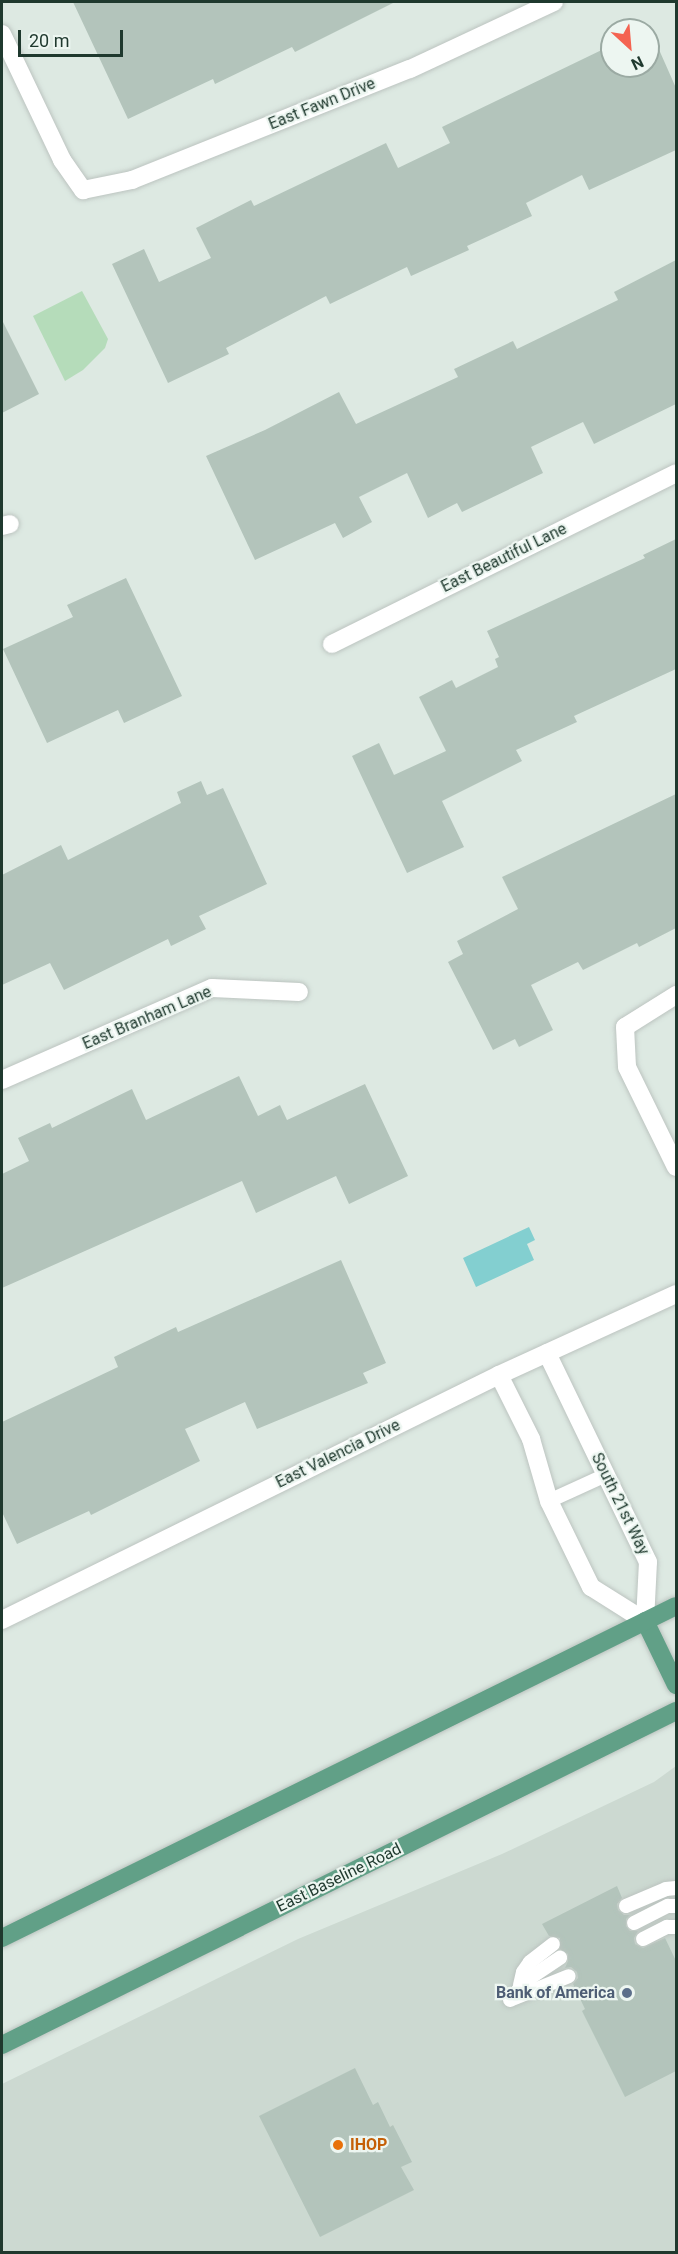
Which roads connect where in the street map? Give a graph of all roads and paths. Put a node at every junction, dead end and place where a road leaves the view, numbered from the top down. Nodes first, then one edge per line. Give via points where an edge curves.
1 (554, 2) edge
2 (2, 34) edge
3 (676, 473) edge
4 (332, 644) dead end
5 (300, 992) dead end
6 (676, 995) edge
7 (2, 1080) edge
8 (676, 1167) edge
9 (676, 1294) edge
10 (547, 1353) junction
11 (499, 1375) junction
12 (606, 1475) junction
13 (549, 1501) junction
14 (676, 1606) edge
15 (2, 1620) edge
16 (645, 1621) junction
17 (676, 1686) edge
18 (676, 1711) edge
19 (676, 1888) edge
20 (626, 1906) dead end
21 (676, 1906) edge
22 (634, 1923) dead end
23 (676, 1927) edge
24 (2, 1938) edge
25 (643, 1939) dead end
26 (553, 1944) dead end
27 (560, 1958) dead end
28 (568, 1976) dead end
29 (514, 1995) junction
30 (2, 2045) edge

1 - 2 street, East Fawn Drive via 388,78 132,180 83,190 62,160
3 - 4 street, East Beautiful Lane
5 - 7 street, East Branham Lane via 212,988
6 - 8 street via 625,1027 627,1067
9 - 10 street, East Valencia Drive
10 - 11 street, East Valencia Drive
10 - 12 street, South 21st Way
11 - 13 street via 531,1439
11 - 15 street, East Valencia Drive
12 - 13 lane
12 - 16 street, South 21st Way via 648,1562
13 - 16 street via 591,1587
14 - 16 main road
16 - 17 main road
16 - 24 main road
18 - 30 main road, East Baseline Road
19 - 20 lane
21 - 22 lane via 668,1906
23 - 25 lane
26 - 29 lane via 530,1962
27 - 29 lane via 545,1966
28 - 29 lane

